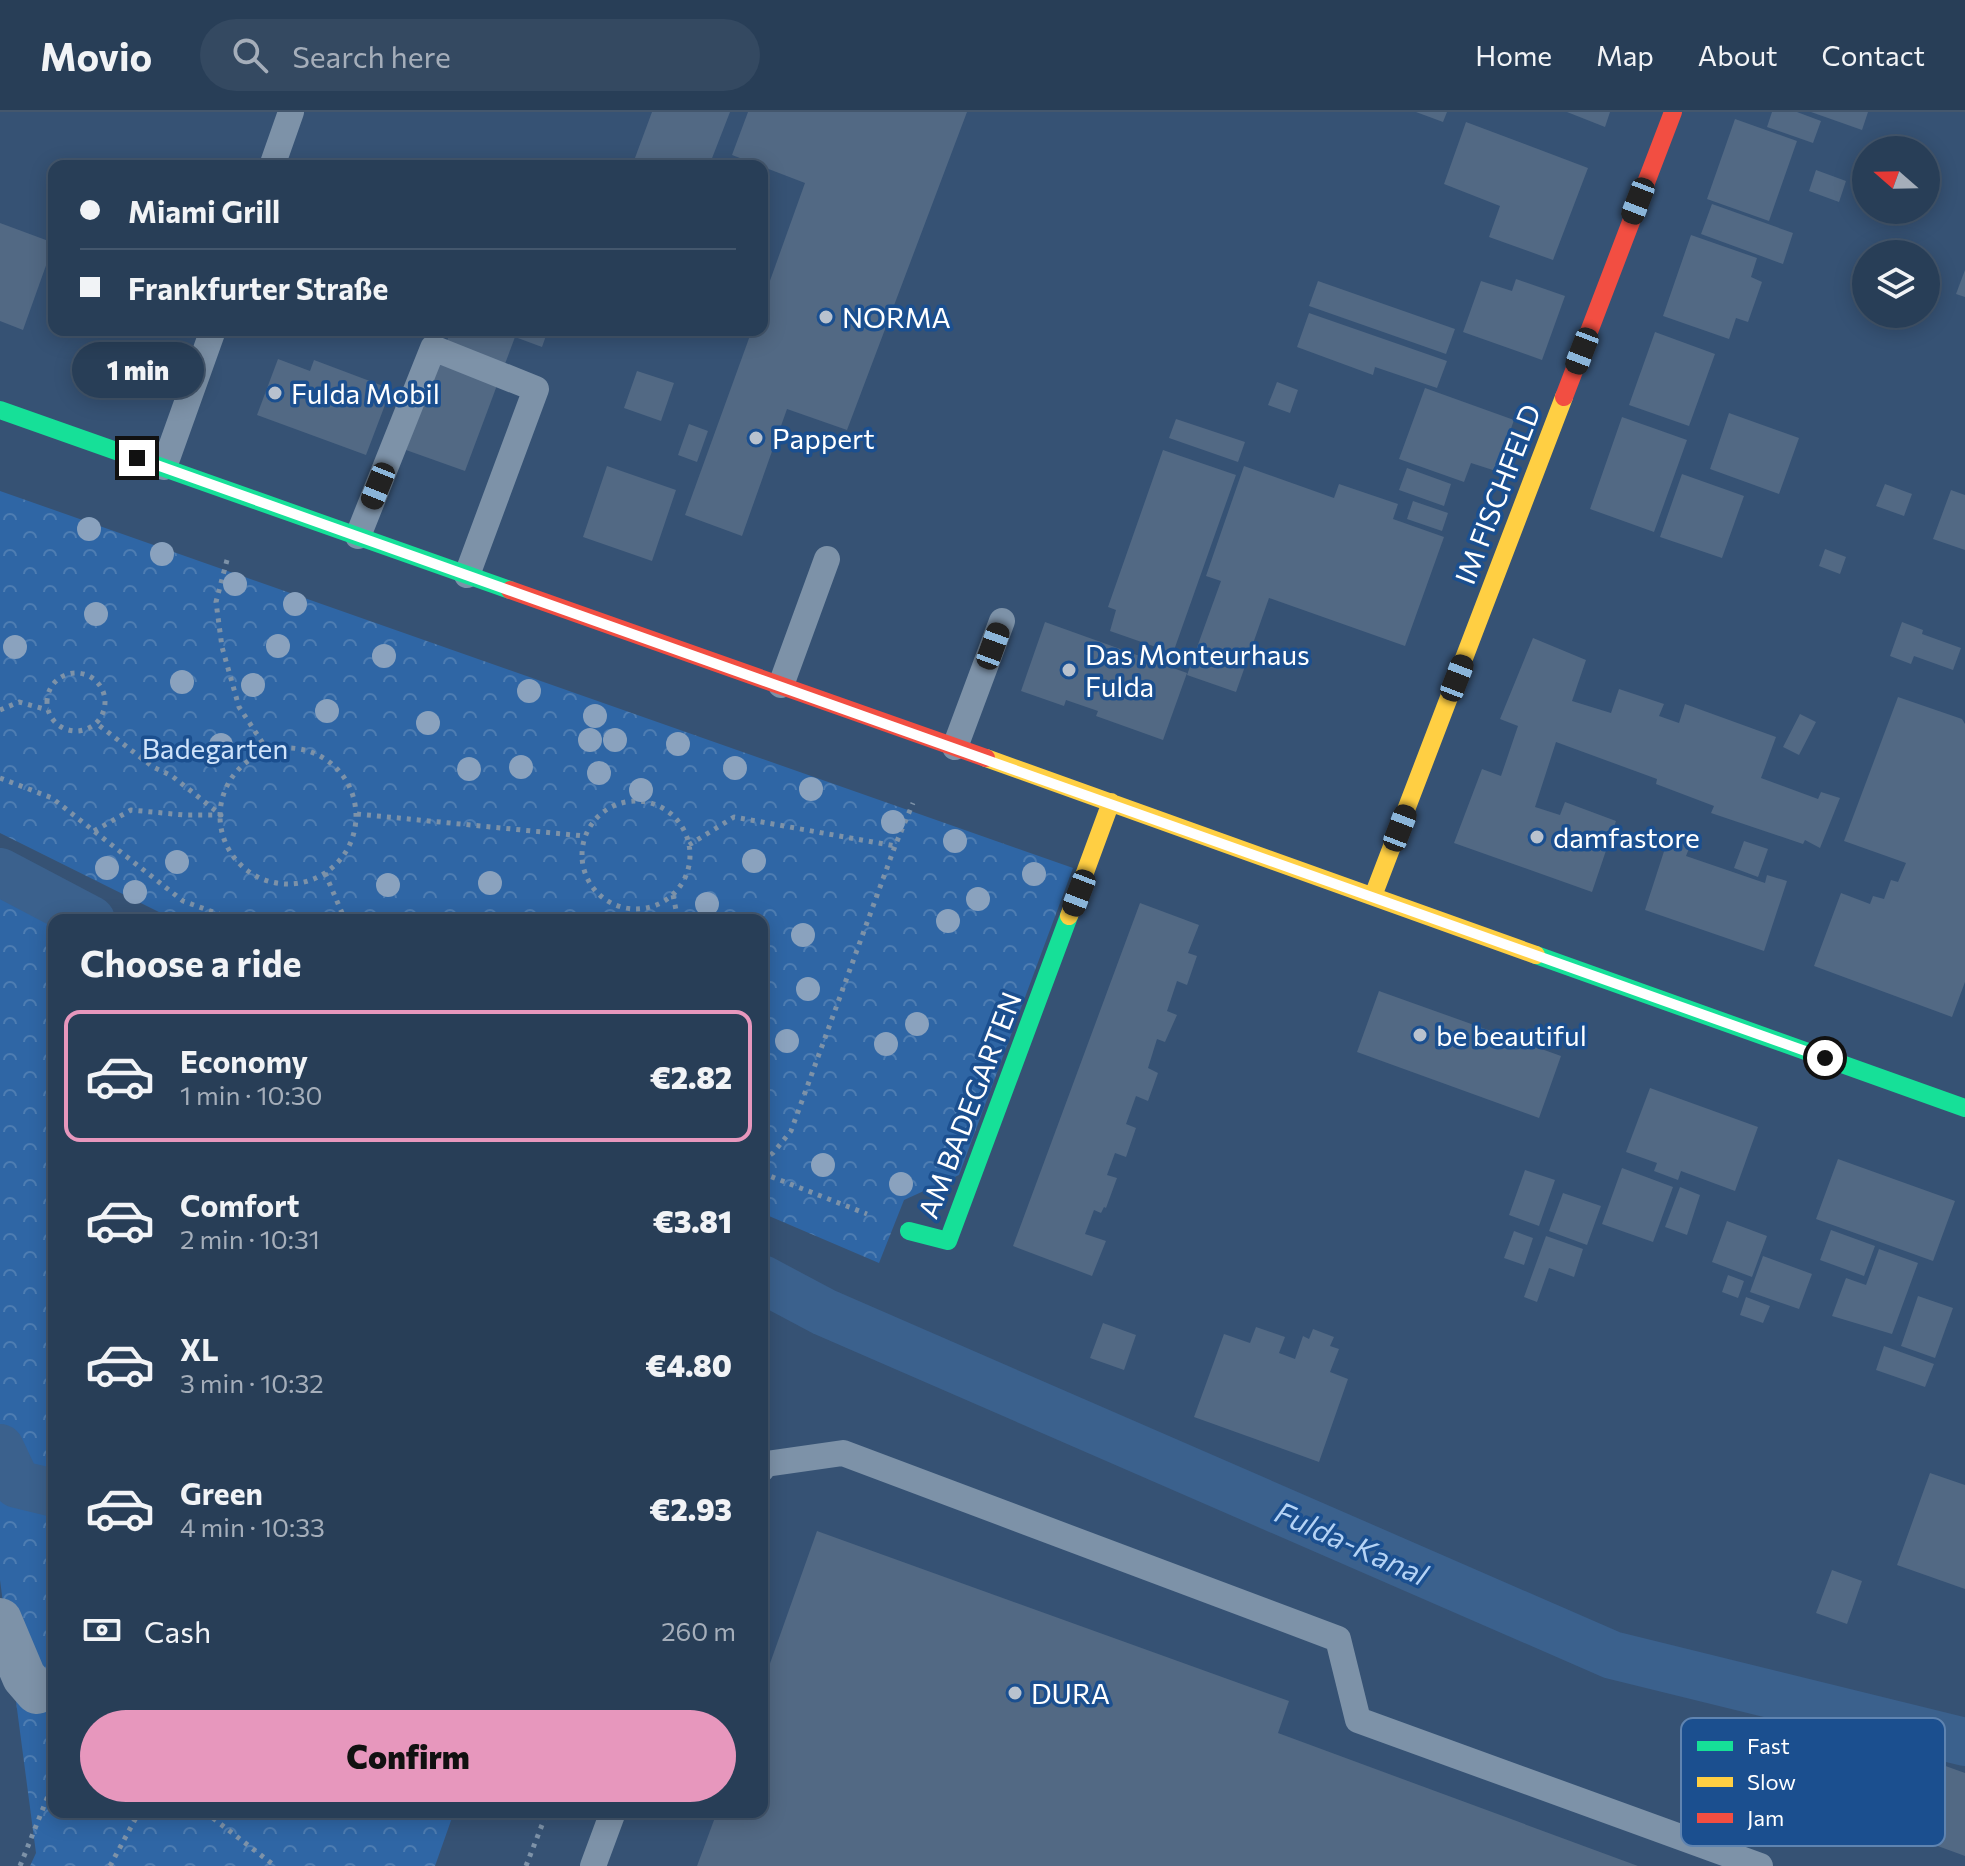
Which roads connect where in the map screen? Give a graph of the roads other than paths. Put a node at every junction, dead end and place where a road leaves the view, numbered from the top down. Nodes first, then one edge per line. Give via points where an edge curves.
1 (291, 112) edge
2 (1673, 112) edge
3 (274, 160) edge
4 (211, 336) edge
5 (0, 410) edge
6 (164, 467) junction
7 (358, 536) junction
8 (827, 559) dead end
9 (467, 575) junction
10 (1002, 621) dead end
11 (781, 685) junction
12 (955, 747) junction
13 (1111, 802) junction
14 (1373, 896) junction
15 (1965, 1108) edge
16 (909, 1231) road end
17 (768, 1464) edge
18 (0, 1620) edge
19 (37, 1692) dead end
20 (611, 1818) edge
21 (1681, 1837) edge
22 (1705, 1846) edge
23 (593, 1866) edge
24 (1760, 1866) edge

1 - 3 lane
2 - 14 main road, IM FISCHFELD
4 - 6 lane
5 - 6 main road
6 - 7 main road
7 - 9 main road
7 - 9 lane via 433,348 536,389
8 - 11 lane
9 - 11 main road
10 - 12 lane
11 - 12 main road
12 - 13 main road
13 - 14 main road
13 - 16 main road, AM BADEGARTEN via 948,1241
14 - 15 main road
17 - 21 lane via 843,1453 1338,1639 1358,1720
18 - 19 street via 24,1677
20 - 23 lane
22 - 24 lane

